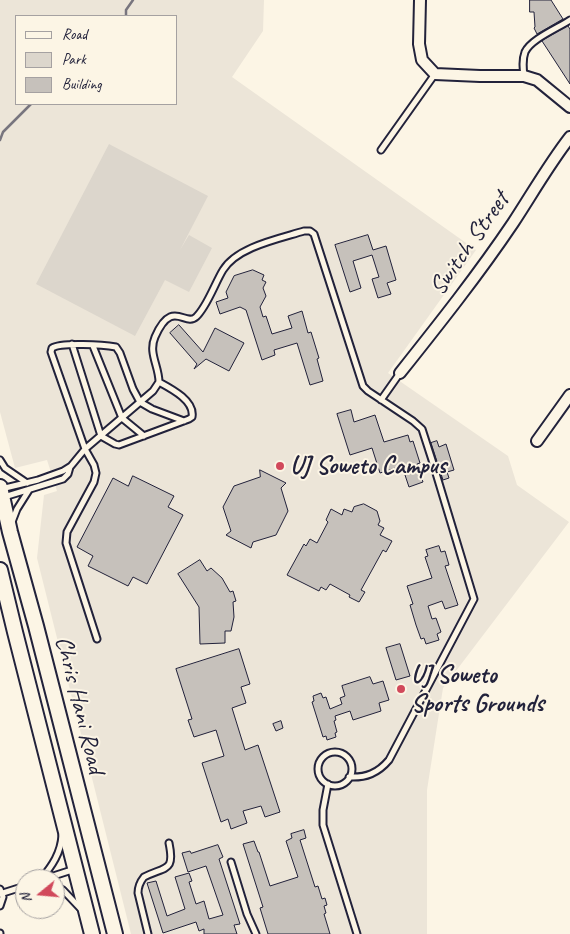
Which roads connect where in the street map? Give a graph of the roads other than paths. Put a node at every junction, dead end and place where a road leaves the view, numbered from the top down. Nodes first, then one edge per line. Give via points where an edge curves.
1 (420, 0) edge
2 (570, 20) edge
3 (435, 74) junction
4 (524, 76) junction
5 (570, 106) edge
6 (570, 136) edge
7 (381, 150) dead end
8 (72, 344) junction
9 (93, 346) junction
10 (400, 372) joint
11 (159, 382) junction
12 (570, 395) edge
13 (381, 400) junction
14 (140, 402) junction
15 (122, 418) junction
16 (184, 422) junction
17 (101, 436) junction
18 (144, 436) junction
19 (537, 441) dead end
20 (85, 449) junction
21 (0, 460) edge
22 (70, 466) junction
23 (27, 483) junction
24 (30, 490) junction
25 (1, 492) edge
26 (10, 532) junction
27 (0, 570) edge
28 (36, 626) junction
29 (14, 632) junction
30 (96, 638) dead end
31 (349, 777) junction
32 (328, 784) junction
33 (63, 820) junction
34 (169, 843) dead end
35 (231, 862) dead end
36 (75, 868) junction
37 (50, 869) edge
38 (65, 871) edge
39 (15, 888) edge
40 (1, 891) edge
41 (65, 892) edge
42 (0, 906) edge
43 (88, 919) junction
44 (92, 934) edge
45 (115, 934) edge
46 (148, 934) edge
47 (256, 934) edge
48 (357, 934) edge

1 - 3 street via 422,60
2 - 4 lane via 525,51 522,62
3 - 4 street
3 - 7 lane
4 - 5 street via 537,80
6 - 10 street, Switch Street via 468,286
8 - 9 lane
8 - 17 lane
8 - 20 lane via 53,347 51,352
9 - 14 lane via 117,349
9 - 15 lane
10 - 13 lane
11 - 13 lane via 152,347 166,319 174,316 196,318 223,269 238,254 307,230 317,239 363,386
11 - 14 lane
11 - 16 lane via 170,387 192,407 192,417
12 - 19 street
13 - 31 lane via 422,429 474,599 389,760 375,773
14 - 15 lane
14 - 16 lane
15 - 17 lane
15 - 18 lane
16 - 18 lane
17 - 18 lane via 119,445
17 - 20 lane
20 - 22 lane
20 - 30 lane via 94,465 95,478 67,532 66,543
21 - 23 lane via 5,468
22 - 23 lane
22 - 24 lane via 63,479
23 - 25 lane
24 - 25 lane
24 - 26 lane via 13,517
25 - 26 main road, Chris Hani Road
26 - 28 main road, Chris Hani Road
27 - 29 main road, Chris Hani Road
28 - 29 main road
28 - 45 main road, Chris Hani Road
29 - 33 main road, Chris Hani Road
31 - 32 lane via 338,785
31 - 32 lane via 352,770 348,759 340,752 328,753 320,760 318,771
32 - 48 lane via 323,825
33 - 36 main road, Chris Hani Road
33 - 37 lane via 59,850
34 - 46 lane via 170,864 144,877 138,888
35 - 47 lane
36 - 38 lane
36 - 43 main road, Chris Hani Road
39 - 40 lane
40 - 42 lane via 3,902
41 - 43 lane
43 - 44 main road, Chris Hani Road

